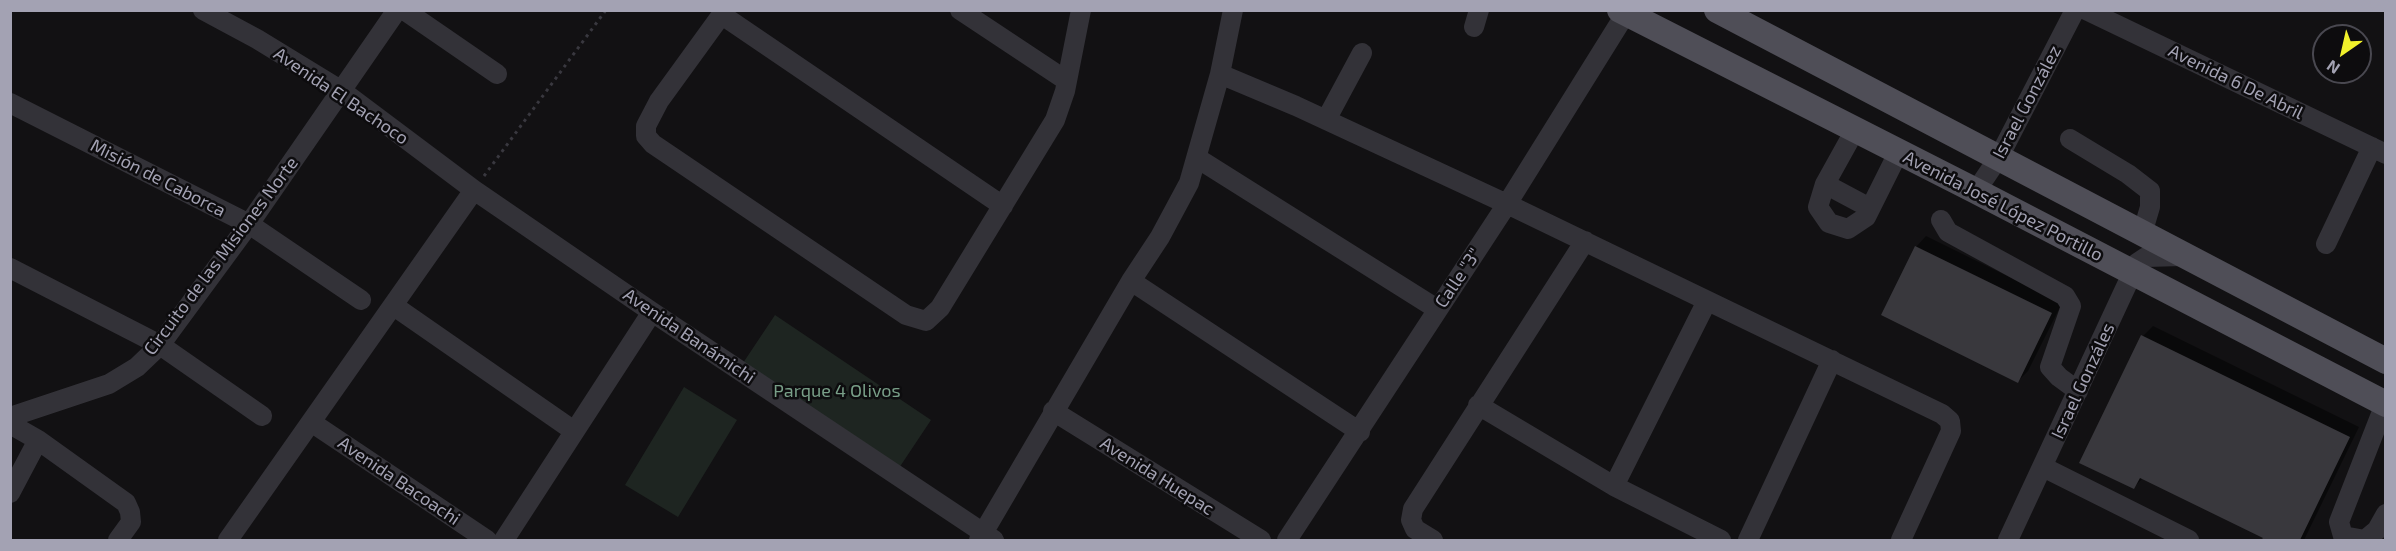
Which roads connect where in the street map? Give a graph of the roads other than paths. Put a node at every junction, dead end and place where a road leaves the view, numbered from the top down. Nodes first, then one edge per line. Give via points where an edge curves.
1 (203, 10) edge
2 (397, 10) edge
3 (404, 10) edge
4 (960, 10) edge
5 (1081, 10) edge
6 (1233, 10) edge
7 (1717, 10) edge
8 (2075, 10) edge
9 (2086, 10) edge
10 (1623, 12) edge
11 (723, 13) edge
12 (1362, 53) dead end
13 (497, 74) dead end
14 (1220, 74) junction
15 (1067, 81) junction
16 (342, 91) junction
17 (10, 102) edge
18 (1326, 120) junction
19 (1855, 130) junction
20 (2070, 139) dead end
21 (2379, 151) edge
22 (1898, 153) junction
23 (1197, 158) junction
24 (1999, 158) junction
25 (1825, 184) junction
26 (474, 190) junction
27 (1976, 191) junction
28 (1507, 204) junction
29 (1003, 206) junction
30 (1870, 208) junction
31 (1941, 220) dead end
32 (249, 224) junction
33 (2142, 234) junction
34 (1585, 241) junction
35 (2326, 244) dead end
36 (2182, 256) junction
37 (10, 268) edge
38 (2133, 272) junction
39 (1131, 280) junction
40 (361, 300) dead end
41 (1707, 301) junction
42 (394, 306) junction
43 (1437, 309) junction
44 (652, 312) junction
45 (160, 345) junction
46 (1833, 360) junction
47 (2385, 361) edge
48 (2078, 391) junction
49 (2385, 404) edge
50 (1478, 405) junction
51 (1053, 411) junction
52 (262, 416) dead end
53 (10, 417) edge
54 (311, 422) junction
55 (10, 424) edge
56 (574, 431) junction
57 (1360, 432) junction
58 (38, 440) junction
59 (2043, 467) junction
60 (1614, 486) junction
61 (10, 493) edge
62 (2383, 523) edge
63 (986, 538) edge
64 (118, 540) edge
65 (228, 540) edge
66 (487, 540) edge
67 (504, 540) edge
68 (1261, 540) edge
69 (1287, 540) edge
70 (1433, 540) edge
71 (1721, 540) edge
72 (1748, 540) edge
73 (1901, 540) edge
74 (2008, 540) edge
75 (2190, 540) edge

1 - 16 street, Avenida El Bachoco
2 - 16 street, Circuito de las Misiones Norte
3 - 13 street
4 - 15 street
5 - 15 street
6 - 14 street
7 - 24 main road
8 - 24 street, Israel González
9 - 21 street, Avenida 6 De Abril
10 - 19 main road, Avenida José López Portillo
10 - 28 street, Calle "3"
11 - 29 street
11 - 29 street via 659,101 646,126 646,136 653,144 906,315 926,321 934,316
12 - 18 street
14 - 18 street
14 - 23 street
15 - 29 street via 1055,120
16 - 26 street, Avenida El Bachoco
16 - 32 street, Circuito de las Misiones Norte
17 - 32 street, Misión de Caborca
18 - 28 street
19 - 22 main road, Avenida José López Portillo
19 - 25 street
20 - 33 street via 2150,191
21 - 35 street
22 - 27 main road, Avenida José López Portillo
22 - 30 street
23 - 39 street via 1177,207
23 - 43 street
24 - 27 street, Israel González
24 - 33 main road
25 - 30 street
25 - 30 street via 1818,207 1829,223 1848,229 1866,217
26 - 42 street
26 - 44 street, Avenida Banámichi
27 - 38 main road, Avenida José López Portillo
28 - 34 street
28 - 43 street, Calle "3"
31 - 48 street via 1948,232 2065,296 2070,306 2050,367
32 - 40 street, Misión de Caborca
32 - 45 street, Circuito de las Misiones Norte
33 - 36 main road
34 - 41 street
34 - 50 street
36 - 38 street via 2146,257
36 - 47 main road
37 - 45 street
38 - 48 street, Israel Gonzáles
38 - 49 main road, Avenida José López Portillo
39 - 51 street
39 - 57 street
41 - 46 street
41 - 60 street
42 - 54 street
42 - 56 street
43 - 57 street, Calle "3"
44 - 56 street
44 - 63 street, Avenida Banámichi
45 - 52 street
45 - 53 street, Circuito de las Misiones Norte via 109,384
46 - 72 street
46 - 73 street via 1950,421 1951,431
48 - 59 street, Israel Gonzáles
49 - 62 street via 2339,522 2343,536 2365,540
50 - 60 street
50 - 70 street via 1413,508 1411,520 1415,529
51 - 63 street
51 - 68 street, Avenida Huepac
54 - 65 street
54 - 66 street, Avenida Bacoachi
55 - 58 street
56 - 67 street
57 - 69 street, Calle "3"
58 - 61 street
58 - 64 street via 126,503 131,522
59 - 74 street, Israel Gonzáles
59 - 75 street
60 - 71 street

